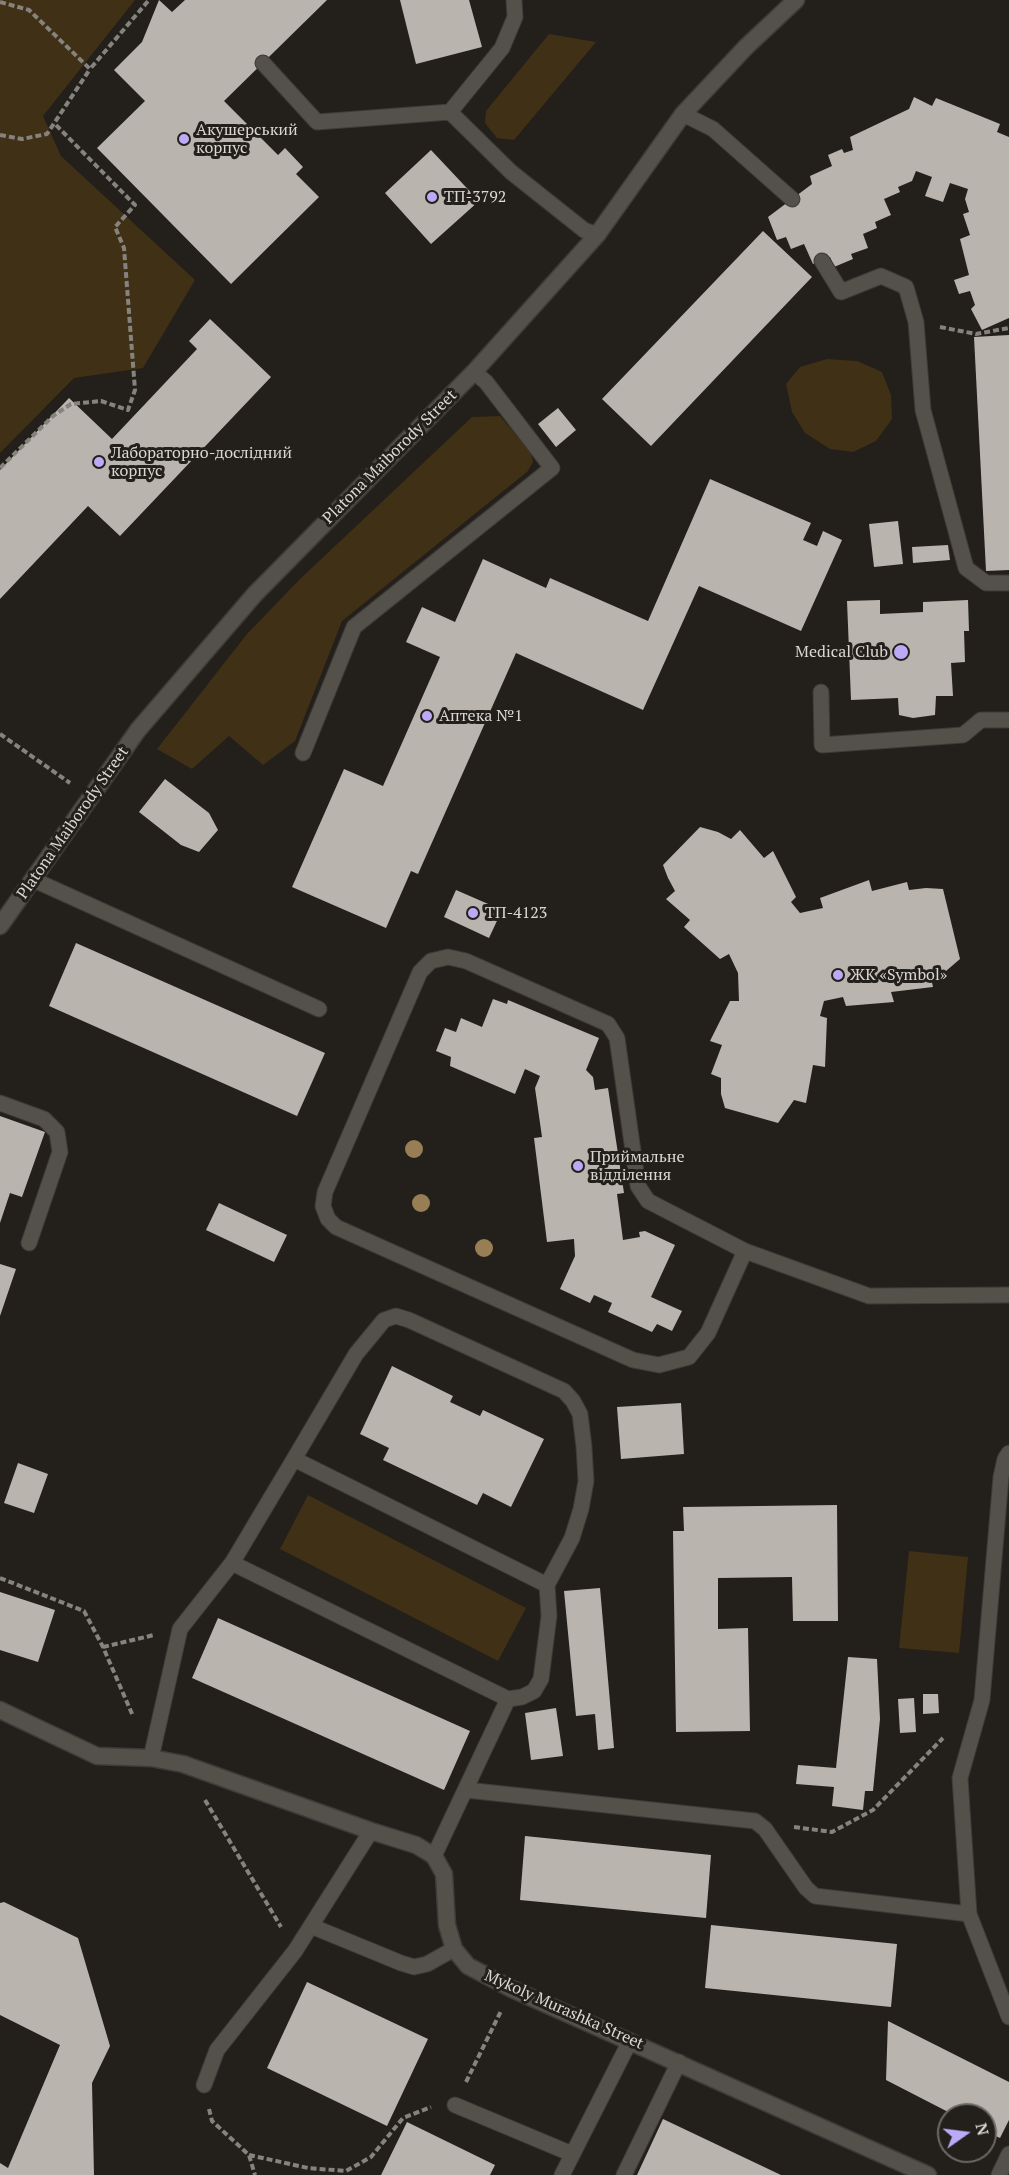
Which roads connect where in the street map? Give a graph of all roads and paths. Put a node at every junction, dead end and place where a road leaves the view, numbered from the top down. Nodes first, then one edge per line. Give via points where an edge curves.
1 (149, 0) edge
2 (514, 0) edge
3 (796, 0) edge
4 (0, 2) edge
5 (263, 63) dead end
6 (90, 69) junction
7 (450, 112) junction
8 (683, 114) junction
9 (54, 123) junction
10 (0, 135) edge
11 (792, 199) dead end
12 (597, 235) junction
13 (822, 261) dead end
14 (916, 322) junction
15 (1009, 328) edge
16 (474, 372) junction
17 (0, 468) edge
18 (1009, 583) edge
19 (821, 692) dead end
20 (1009, 720) edge
21 (0, 734) edge
22 (303, 753) dead end
23 (74, 786) dead end
24 (34, 880) junction
25 (0, 926) edge
26 (319, 1009) dead end
27 (0, 1103) edge
28 (29, 1243) dead end
29 (745, 1251) junction
30 (1009, 1296) edge
31 (1009, 1453) edge
32 (294, 1459) junction
33 (232, 1563) junction
34 (0, 1578) edge
35 (547, 1585) junction
36 (180, 1629) junction
37 (102, 1647) junction
38 (508, 1699) junction
39 (0, 1710) edge
40 (133, 1717) dead end
41 (945, 1736) dead end
42 (151, 1758) junction
43 (183, 1764) junction
44 (466, 1790) junction
45 (755, 1821) junction
46 (371, 1831) junction
47 (434, 1856) junction
48 (969, 1914) junction
49 (311, 1926) junction
50 (454, 1949) junction
51 (295, 1951) junction
52 (512, 1989) junction
53 (1009, 2017) edge
54 (630, 2041) junction
55 (679, 2062) junction
56 (204, 2085) joint
57 (455, 2105) junction
58 (572, 2154) junction
59 (1009, 2154) edge
60 (249, 2156) junction
61 (255, 2175) edge
62 (562, 2175) edge
63 (624, 2175) edge
64 (928, 2175) edge
65 (999, 2175) edge

1 - 6 path
2 - 7 lane via 515,17 502,48
3 - 8 street, Platona Maiborody Street via 746,46
4 - 6 path via 29,10
5 - 7 lane via 317,122
6 - 9 path
7 - 12 lane via 511,172 584,230
8 - 11 lane via 713,129
8 - 12 street, Platona Maiborody Street
9 - 10 path via 47,134 22,139
9 - 17 path via 135,205 115,227 124,248 135,390 128,410 101,401 71,404 53,416
12 - 16 street, Platona Maiborody Street
13 - 14 lane via 841,292 881,276 906,287
14 - 15 path via 976,334
14 - 18 lane via 922,410 966,567 986,582
16 - 22 lane via 486,382 552,468 354,627
16 - 24 street, Platona Maiborody Street via 255,594 138,730
19 - 20 lane via 822,745 963,735 981,720
21 - 23 path
24 - 25 street, Platona Maiborody Street
24 - 26 lane
27 - 28 lane via 44,1119 57,1132 60,1152
29 - 29 lane via 648,1201 638,1186 617,1038 608,1024 466,961 448,957 431,961 420,972 325,1192 323,1206 336,1227 633,1360 659,1365 689,1358 708,1333
29 - 30 lane via 869,1296
31 - 48 lane via 1001,1477 982,1700 960,1779
32 - 33 lane
32 - 35 lane
32 - 35 lane via 356,1354 384,1320 396,1316 564,1391 580,1414 586,1481 572,1538
33 - 36 lane
33 - 38 lane
34 - 37 path via 84,1611
35 - 38 lane via 549,1616 541,1679 534,1691
36 - 37 path
36 - 42 lane
37 - 40 path
38 - 44 lane
39 - 42 street via 97,1756
41 - 45 path via 873,1810 832,1832
42 - 43 street
43 - 46 street
43 - 51 path
44 - 45 lane
44 - 47 lane
45 - 48 lane via 765,1828 815,1896
46 - 47 street via 416,1845
46 - 49 lane
47 - 50 street via 444,1874 447,1925
48 - 53 lane
49 - 50 lane via 414,1966 427,1964
49 - 51 lane
50 - 52 street, Mykoly Murashka Street via 468,1966
51 - 56 lane via 217,2050
52 - 54 street, Mykoly Murashka Street
52 - 57 path
54 - 55 street, Mykoly Murashka Street
54 - 58 lane
55 - 63 lane
55 - 64 street, Mykoly Murashka Street
56 - 60 path via 212,2121
57 - 58 lane
57 - 60 path via 426,2108 402,2118 371,2157 346,2171
58 - 62 lane
59 - 65 lane
60 - 61 path

